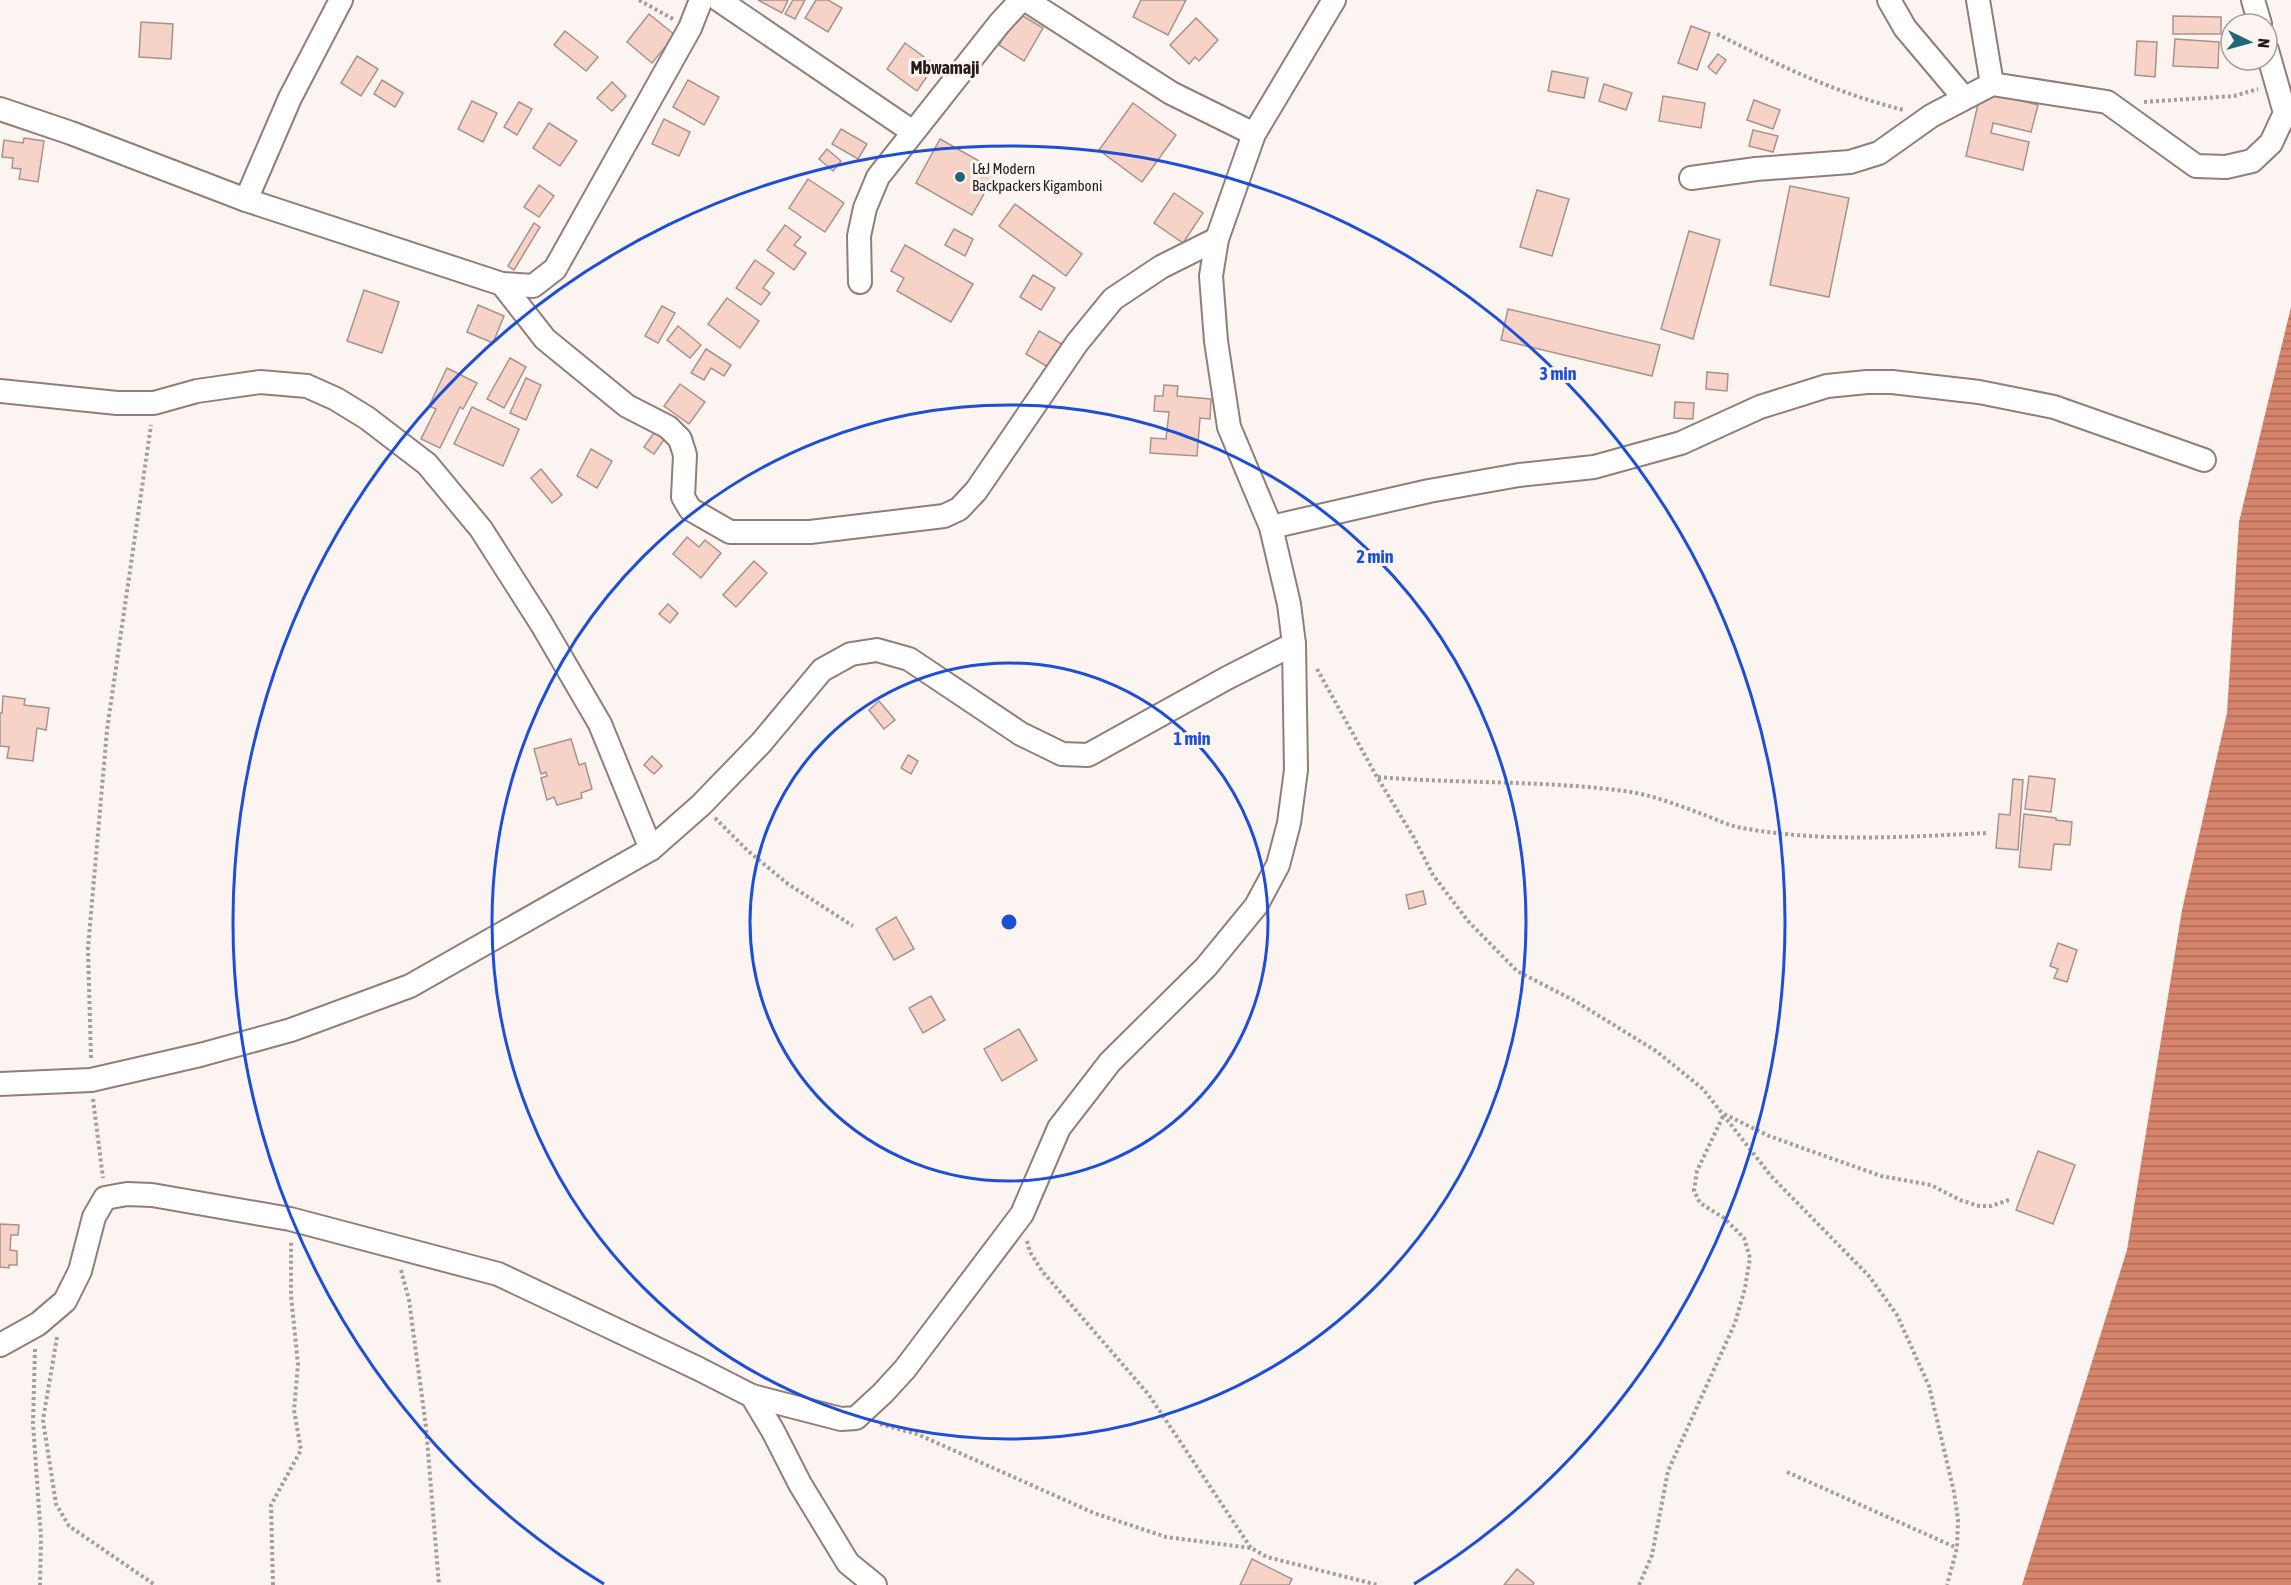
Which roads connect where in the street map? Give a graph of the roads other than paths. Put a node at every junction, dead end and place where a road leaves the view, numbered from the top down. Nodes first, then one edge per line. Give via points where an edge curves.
1 (341, 0) edge
2 (701, 0) edge
3 (720, 0) edge
4 (1021, 0) edge
5 (1026, 0) edge
6 (1334, 0) edge
7 (1889, 0) edge
8 (1978, 0) edge
9 (2273, 72) edge
10 (1992, 84) junction
11 (1964, 98) junction
12 (0, 109) edge
13 (913, 132) junction
14 (1254, 135) junction
15 (1691, 178) dead end
16 (246, 200) junction
17 (1217, 238) junction
18 (860, 282) dead end
19 (502, 284) junction
20 (0, 391) edge
21 (2204, 460) dead end
22 (1271, 527) junction
23 (1294, 644) junction
24 (651, 849) junction
25 (0, 1084) edge
26 (0, 1345) edge
27 (752, 1396) junction
28 (875, 1585) edge

1 - 16 street via 290,98
2 - 19 street via 690,28 555,269 533,286
3 - 13 street
4 - 13 street
5 - 14 street via 1171,93
6 - 14 street
7 - 11 street via 1905,28
8 - 10 street
9 - 10 street via 2285,113 2271,143 2252,161 2226,167 2196,166 2107,102
10 - 11 street
11 - 15 street via 1879,153 1850,162
12 - 16 street
13 - 18 street via 878,177 865,208 859,236
14 - 17 street
16 - 19 street
17 - 19 street via 1161,267 1113,299 1077,343 976,491 959,509 944,516 810,532 730,532 690,509 683,497 685,455 680,439 668,427 627,406 545,339
17 - 22 street via 1211,276 1229,427
20 - 24 street via 154,403 197,391 260,382 307,386 367,418 427,464 481,529 600,724
21 - 22 street via 2054,407 1980,392 1867,382 1827,386 1760,406 1681,443 1594,467 1430,490
22 - 23 street
23 - 24 street via 1088,756 1062,754 1021,734 909,659 877,650 851,654 822,670 761,743 701,805
23 - 27 street via 1296,770 1289,823 1278,865 1256,906 1206,967 1110,1062 1059,1128 1022,1214 905,1369 856,1418 840,1419
24 - 25 street via 410,986 291,1030 91,1080
26 - 27 street via 38,1324 65,1301 80,1271 94,1217 105,1198 153,1195 290,1219 498,1274
27 - 28 street via 848,1563

